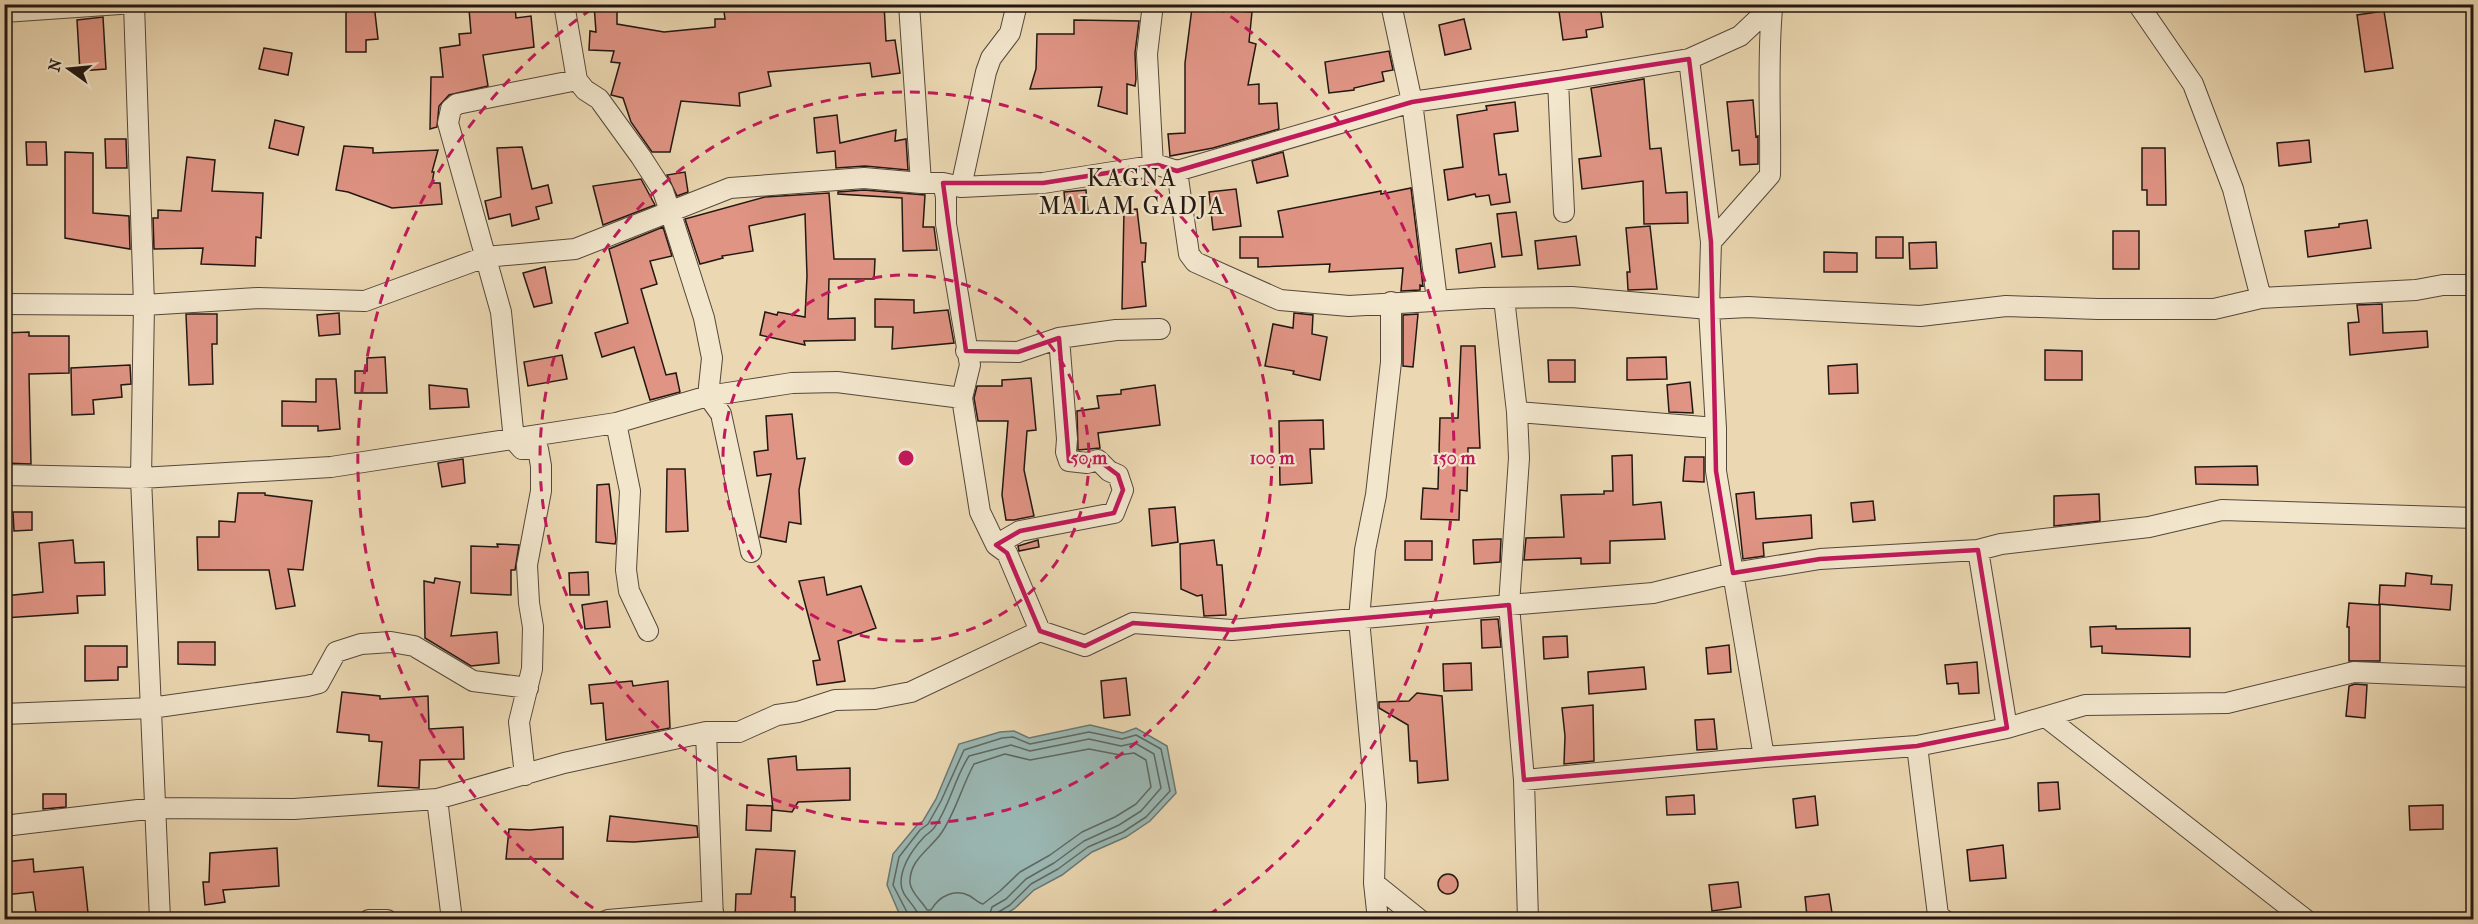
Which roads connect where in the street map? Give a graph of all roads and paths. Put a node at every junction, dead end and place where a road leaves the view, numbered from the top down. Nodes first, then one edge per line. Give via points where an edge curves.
1 (120, 4) edge
2 (134, 4) edge
3 (564, 4) edge
4 (909, 4) edge
5 (1017, 4) edge
6 (1152, 4) edge
7 (1391, 4) edge
8 (2139, 4) edge
9 (1773, 7) edge
10 (4, 12) edge
11 (1689, 59) junction
12 (578, 80) junction
13 (1558, 81) junction
14 (1412, 102) junction
15 (1153, 166) junction
16 (1177, 171) junction
17 (921, 183) junction
18 (952, 185) junction
19 (670, 211) junction
20 (1564, 212) dead end
21 (1711, 242) junction
22 (485, 257) junction
23 (2474, 285) edge
24 (1504, 298) junction
25 (2261, 298) junction
26 (1437, 300) junction
27 (1391, 303) junction
28 (4, 304) edge
29 (144, 305) junction
30 (1709, 309) junction
31 (1160, 329) dead end
32 (1059, 338) junction
33 (966, 351) junction
34 (708, 396) junction
35 (962, 398) junction
36 (1517, 412) junction
37 (616, 423) junction
38 (1716, 428) junction
39 (513, 440) junction
40 (4, 475) edge
41 (141, 478) junction
42 (2474, 518) edge
43 (996, 545) junction
44 (1978, 550) junction
45 (752, 552) dead end
46 (1733, 573) junction
47 (1509, 604) junction
48 (1359, 619) junction
49 (648, 631) dead end
50 (1040, 631) junction
51 (2474, 676) edge
52 (528, 688) junction
53 (151, 708) junction
54 (4, 714) edge
55 (2046, 717) junction
56 (2007, 728) junction
57 (706, 732) junction
58 (1917, 746) junction
59 (1764, 758) junction
60 (525, 775) junction
61 (1524, 780) junction
62 (437, 799) junction
63 (155, 808) junction
64 (4, 826) edge
65 (1374, 883) junction
66 (713, 915) edge
67 (160, 920) edge
68 (369, 920) edge
69 (387, 920) edge
70 (452, 920) edge
71 (608, 920) edge
72 (1378, 920) edge
73 (1420, 920) edge
74 (1528, 920) edge
75 (1944, 920) edge
76 (2306, 920) edge

1 - 10 street
2 - 29 street
3 - 12 street
4 - 17 street
5 - 18 street via 1010,33 986,72
6 - 15 street via 1147,54
7 - 14 street
8 - 25 street via 2193,84 2233,189
9 - 11 street via 1740,36
9 - 21 street via 1767,64 1770,175
11 - 13 street
11 - 21 street
12 - 19 street via 599,99 641,157 663,191
12 - 22 street via 457,104 451,109 448,123
13 - 14 street
13 - 20 street
14 - 16 street
14 - 26 street
15 - 16 street
15 - 18 street via 1043,183
16 - 27 street via 1189,254 1195,262 1280,300 1349,306
17 - 18 street
17 - 19 street via 864,178 730,188
18 - 33 street via 946,197 946,224
19 - 22 street via 575,249
19 - 34 street via 704,318 712,358
21 - 30 street
22 - 29 street via 365,301 258,298
22 - 39 street via 504,328
23 - 25 street
24 - 26 street
24 - 30 street via 1572,297
24 - 36 street
25 - 30 street via 2214,309 2006,306 1920,316 1760,307
26 - 27 street
27 - 48 street via 1391,362
28 - 29 street
29 - 41 street
30 - 38 street
31 - 32 street
32 - 33 street via 1018,352
32 - 43 street via 1066,452 1070,461 1098,460 1118,475 1123,490 1114,513 1020,531
33 - 35 street via 970,365
34 - 35 street via 792,382 837,381
34 - 37 street
34 - 45 street via 721,414
35 - 43 street via 980,512
36 - 38 street
36 - 47 street via 1519,458
37 - 39 street
37 - 49 street via 630,491 626,570 629,591
38 - 46 street via 1716,471
39 - 41 street via 331,466
39 - 52 street via 522,449 537,449 541,466 538,509 527,565 533,627
40 - 41 street
41 - 53 street
42 - 44 street via 2222,510 2149,527
43 - 50 street via 1007,554
44 - 46 street via 1820,559
44 - 56 street
46 - 47 street via 1653,593
46 - 59 street
47 - 48 street
47 - 61 street
48 - 50 street via 1232,630 1133,623 1084,646
48 - 65 street via 1376,805
50 - 57 street via 911,692 875,699 835,700 777,715 739,732
51 - 55 street via 2354,672 2227,703 2085,705
52 - 53 street via 473,681 414,646 371,643 336,652 319,683
52 - 60 street via 519,722
53 - 54 street
53 - 63 street
55 - 56 street
55 - 76 street
56 - 58 street
57 - 60 street
57 - 66 street
58 - 59 street
58 - 75 street via 1938,915
59 - 61 street
60 - 62 street
61 - 74 street
62 - 63 street via 294,809
62 - 70 street
63 - 64 street
63 - 67 street
65 - 72 street
65 - 73 street
66 - 71 street
68 - 69 street

